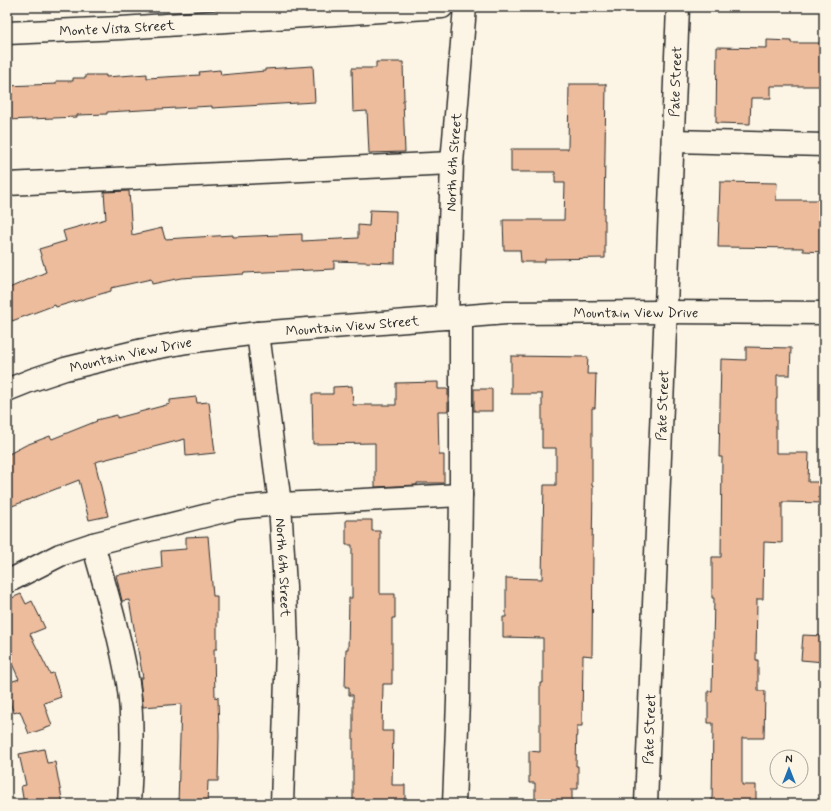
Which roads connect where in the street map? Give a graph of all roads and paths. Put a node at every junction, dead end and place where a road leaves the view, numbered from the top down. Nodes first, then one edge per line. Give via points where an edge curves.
1 (442, 7) edge
2 (465, 7) edge
3 (678, 7) edge
4 (7, 33) edge
5 (673, 141) junction
6 (824, 145) edge
7 (452, 163) junction
8 (7, 184) edge
9 (666, 312) junction
10 (824, 313) edge
11 (454, 317) junction
12 (258, 333) junction
13 (7, 390) edge
14 (461, 495) junction
15 (280, 504) junction
16 (93, 544) junction
17 (7, 582) edge
18 (129, 804) edge
19 (282, 804) edge
20 (454, 804) edge
21 (646, 804) edge

1 - 4 street, Monte Vista Street
2 - 7 street, North 6th Street
3 - 5 street, Pate Street
5 - 6 street
5 - 9 street, Pate Street
7 - 8 street
7 - 11 street, North 6th Street
9 - 10 street, Mountain View Drive
9 - 11 street, Mountain View Drive via 506,313
9 - 21 street, Pate Street
11 - 12 street, Mountain View Street
11 - 14 street, North 6th Street
12 - 13 street, Mountain View Drive via 143,350 65,369
12 - 15 street, North 6th Street
14 - 15 street
14 - 20 street, North 6th Street
15 - 16 street via 236,508
15 - 19 street, North 6th Street via 286,646
16 - 17 street via 60,555
16 - 18 street via 115,622 128,683 131,718

